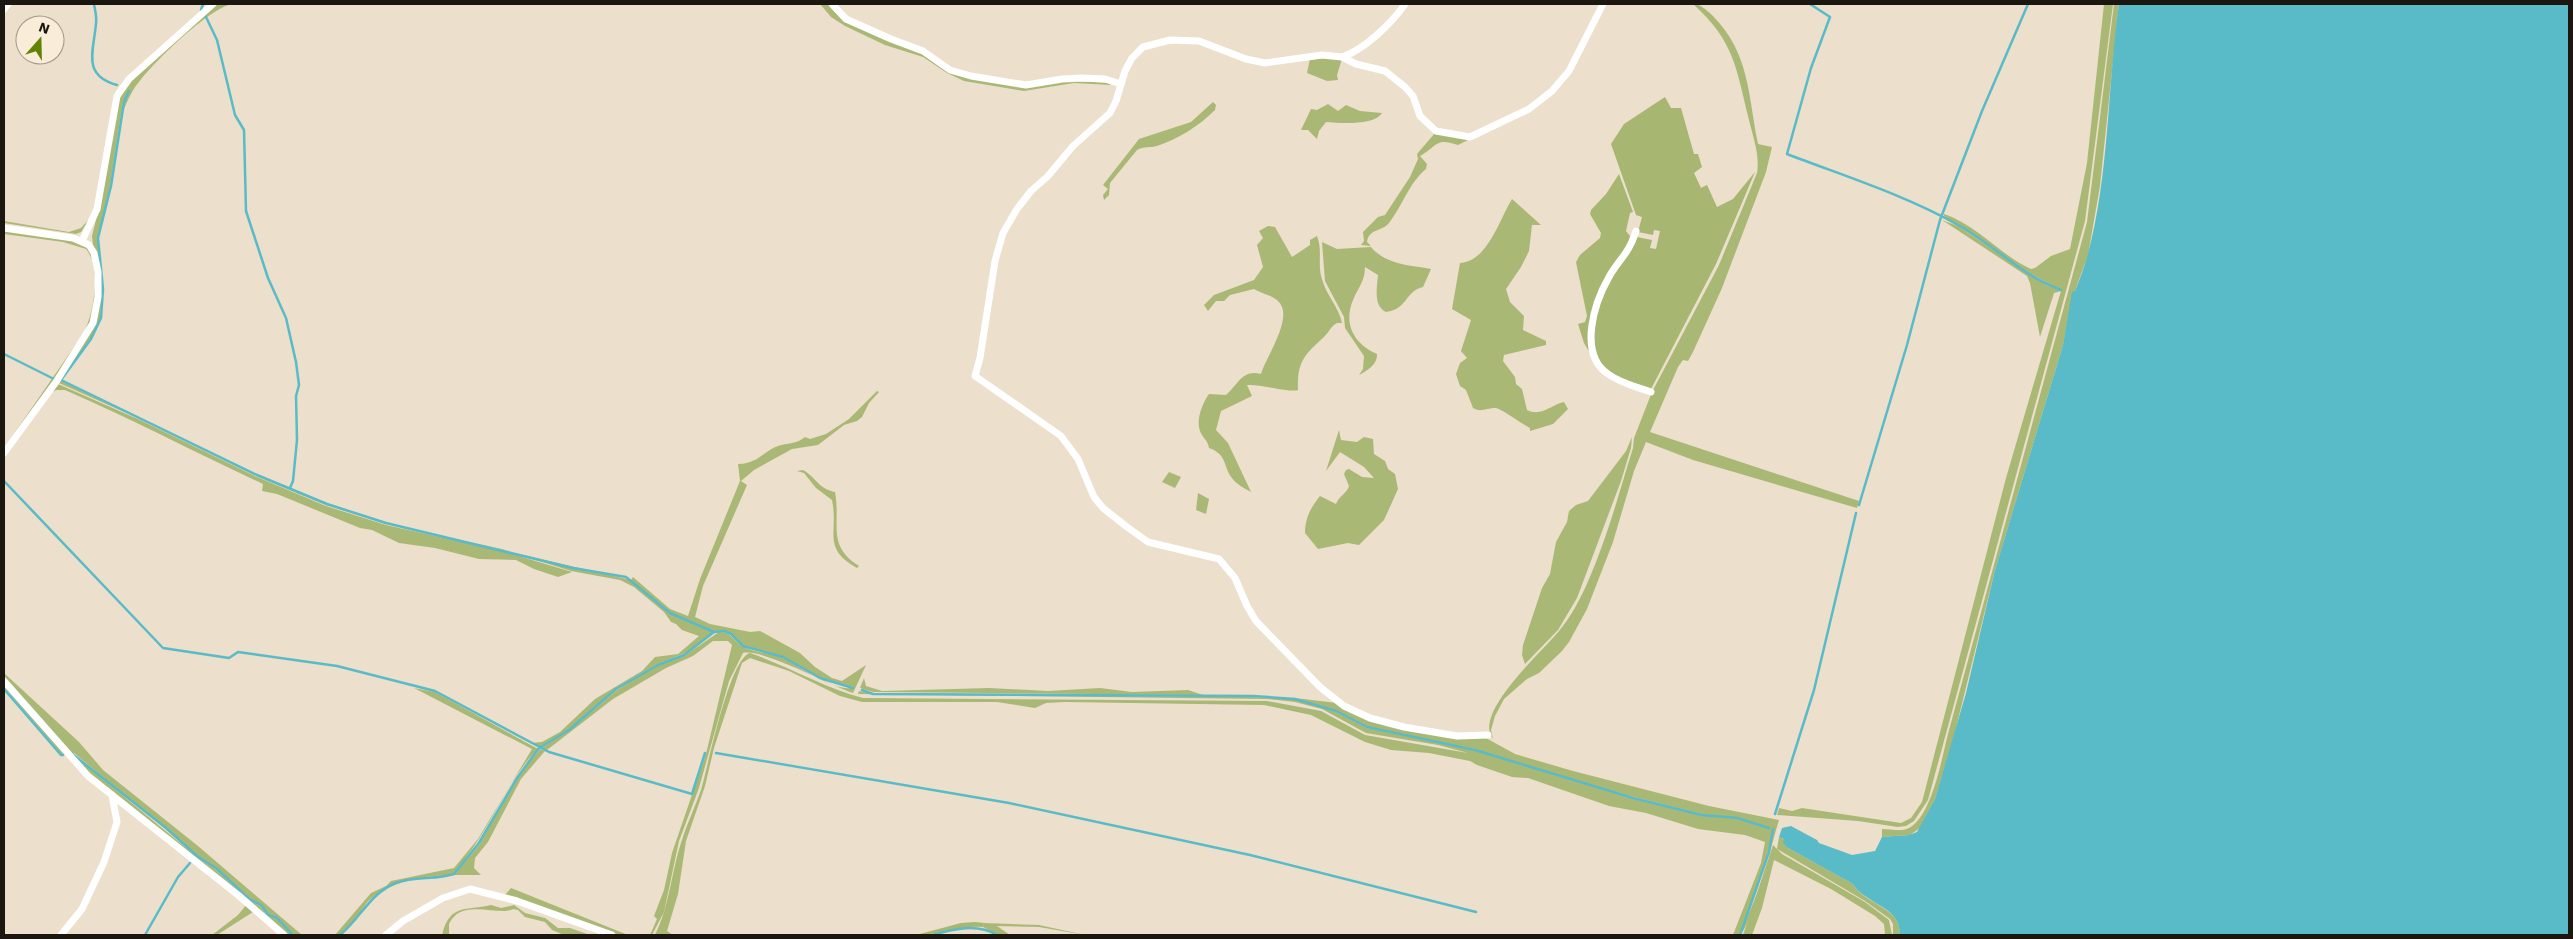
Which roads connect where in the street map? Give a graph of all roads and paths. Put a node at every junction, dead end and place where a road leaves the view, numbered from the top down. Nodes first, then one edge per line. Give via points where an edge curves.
1 (8, 4) edge
2 (212, 4) edge
3 (832, 4) edge
4 (1405, 4) edge
5 (1603, 4) edge
6 (4, 9) edge
7 (1342, 57) junction
8 (1121, 84) junction
9 (4, 228) edge
10 (1636, 231) dead end
11 (82, 241) junction
12 (1651, 392) dead end
13 (4, 453) edge
14 (4, 681) edge
15 (1488, 735) dead end
16 (112, 796) junction
17 (61, 935) edge
18 (284, 935) edge
19 (386, 935) edge
20 (612, 935) edge

1 - 6 street
2 - 11 street via 129,79 117,96 97,209
3 - 8 street via 846,19 890,40 924,51 950,70 971,76 1026,85 1062,78 1105,79
4 - 7 street via 1387,26 1354,53
5 - 7 street via 1569,71 1552,91 1529,109 1470,136 1436,131 1420,116 1413,96 1385,71
7 - 8 street via 1322,55 1265,64 1199,41 1170,40 1143,47 1132,58
8 - 15 street via 1110,113 1031,190 1003,233 975,376 1061,436 1078,459 1094,497 1126,527 1148,542 1219,559 1235,578 1256,620 1320,687 1344,706 1370,718 1404,727 1457,736
9 - 11 street
10 - 12 street via 1630,249 1603,290 1595,314 1592,342 1595,358 1602,370
11 - 13 street via 90,245 98,272 94,322 56,382
14 - 16 street via 88,776
16 - 17 street via 116,822 104,862 82,909
16 - 18 street
19 - 20 street via 443,898 470,889 517,901

